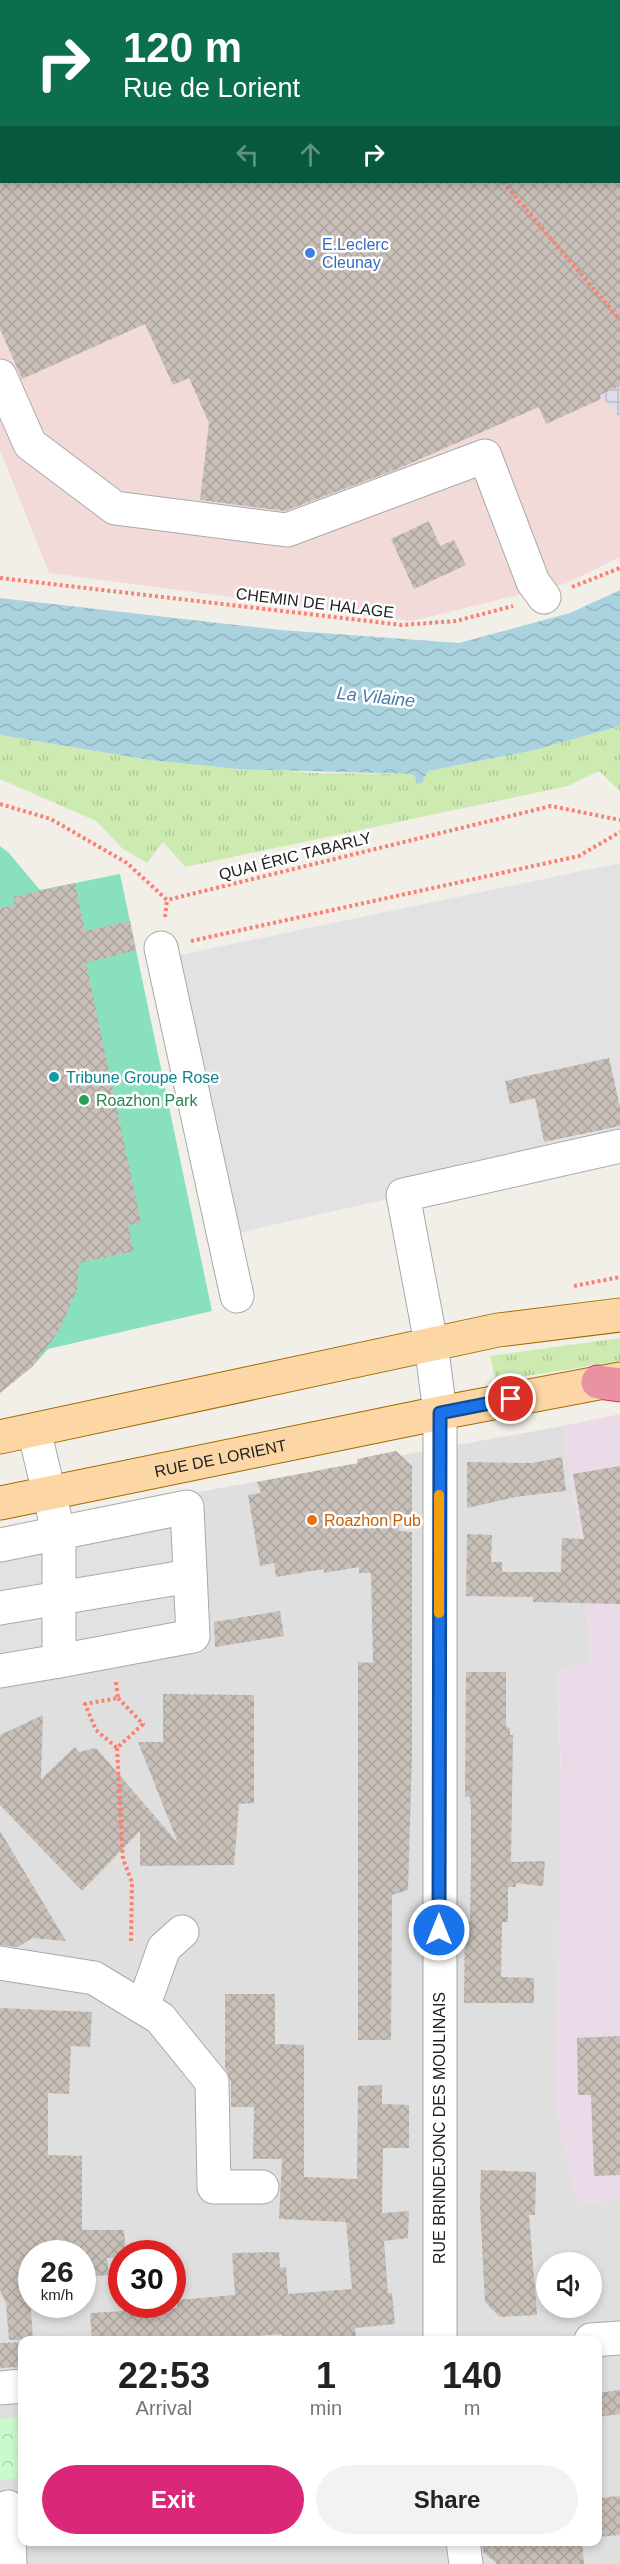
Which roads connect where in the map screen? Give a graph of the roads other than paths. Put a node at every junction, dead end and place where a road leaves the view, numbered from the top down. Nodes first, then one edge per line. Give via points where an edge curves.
1 (0, 376) edge
2 (544, 597) road end
3 (161, 948) road end
4 (620, 1146) edge
5 (237, 1296) dead end
6 (620, 1315) edge
7 (431, 1343) junction
8 (613, 1382) edge
9 (440, 1413) junction
10 (34, 1430) junction
11 (0, 1437) edge
12 (49, 1495) junction
13 (0, 1503) edge
14 (58, 1535) junction
15 (0, 1545) edge
16 (190, 1576) junction
17 (59, 1598) junction
18 (0, 1608) edge
19 (59, 1661) junction
20 (0, 1671) edge
21 (182, 1932) dead end
22 (0, 1963) edge
23 (142, 2007) junction
24 (262, 2187) dead end
25 (440, 2336) edge
26 (620, 2338) edge
27 (602, 2339) edge
28 (18, 2386) edge
29 (0, 2388) edge
30 (10, 2507) edge
31 (464, 2546) edge
32 (10, 2564) edge
33 (466, 2564) edge

1 - 2 street via 30,444 115,508 287,530 485,456 533,582
3 - 5 street
4 - 7 street via 403,1195
6 - 7 main road via 498,1330
7 - 9 street
7 - 10 main road
8 - 9 main road, RUE DE LORIENT
9 - 12 main road, RUE DE LORIENT
9 - 25 street, RUE BRINDEJONC DES MOULINAIS
10 - 11 main road
10 - 12 street
12 - 13 main road, RUE DE LORIENT
12 - 14 street
14 - 15 street
14 - 16 street via 187,1507
14 - 17 street
16 - 17 street
16 - 19 street via 193,1636
17 - 18 street
17 - 19 street
19 - 20 street
21 - 23 street via 164,1948
22 - 23 street via 94,1978
23 - 24 street via 160,2018 212,2082 214,2187
26 - 27 street
28 - 29 street
30 - 32 street
31 - 33 street

